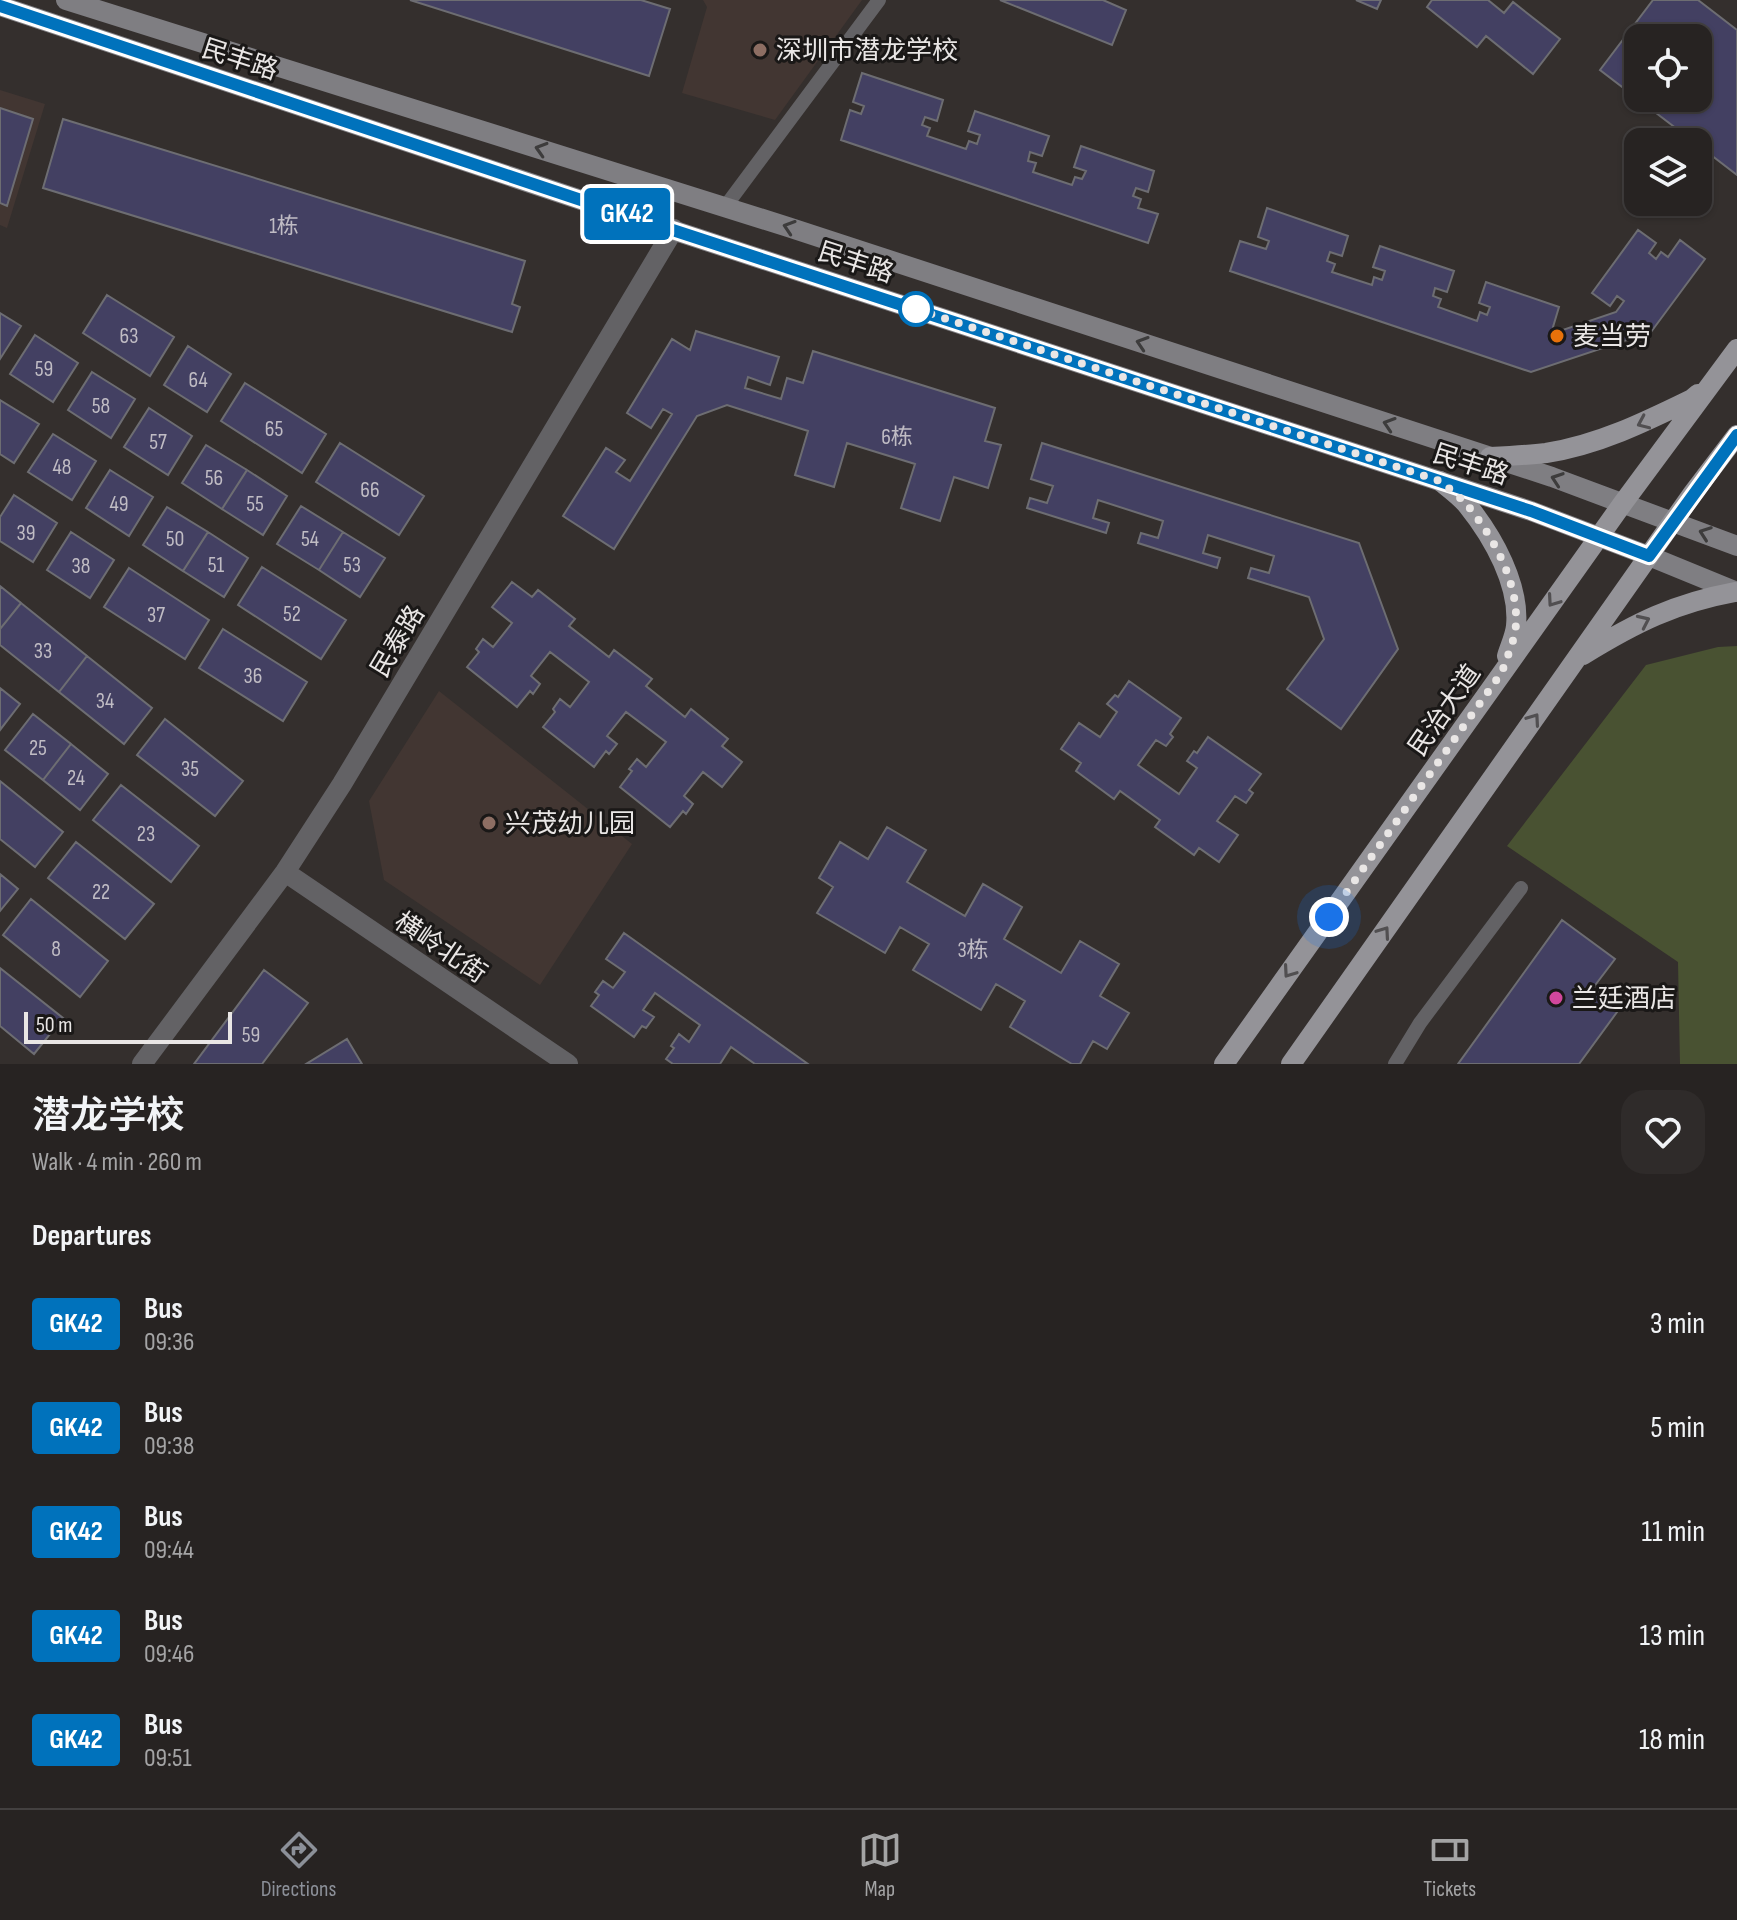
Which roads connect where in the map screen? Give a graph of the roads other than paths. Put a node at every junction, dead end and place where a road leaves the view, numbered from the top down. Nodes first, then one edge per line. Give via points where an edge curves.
1 (66, 0) edge
2 (879, 0) edge
3 (0, 6) edge
4 (725, 207) junction
5 (674, 229) junction
6 (1737, 349) edge
7 (1711, 384) junction
8 (1737, 435) edge
9 (1490, 457) junction
10 (1440, 481) junction
11 (1623, 503) junction
12 (1673, 522) junction
13 (1599, 537) junction
14 (1737, 546) edge
15 (1649, 556) junction
16 (1736, 592) edge
17 (1576, 659) junction
18 (1502, 672) junction
19 (285, 872) junction
20 (1521, 888) dead end
21 (142, 1064) edge
22 (568, 1064) edge
23 (1224, 1064) edge
24 (1291, 1064) edge
25 (1395, 1064) edge

4 -> 1 main road, 民丰路
2 - 4 lane
3 - 5 main road, 民丰路
9 -> 4 main road, 民丰路
5 - 10 main road, 民丰路
5 - 19 street, 民泰路
6 - 7 main road, 民治大道
7 -> 9 main road via 1640,425 1590,443
7 - 11 main road, 民治大道
8 - 12 main road
11 -> 9 main road, 民丰路
10 - 13 main road, 民丰路
10 - 18 main road via 1466,504 1503,561 1516,626
11 - 12 main road, 民丰路
11 - 13 main road, 民治大道
14 -> 12 main road, 民丰路
12 - 15 main road
13 - 15 main road, 民丰路
13 -> 18 main road, 民治大道
15 - 16 main road, 民丰路
15 - 17 main road
17 -> 16 main road via 1670,609
24 -> 17 main road
18 -> 23 main road, 民治大道
19 - 21 street, 民泰路
19 - 22 street, 横岭北街
20 - 25 lane

